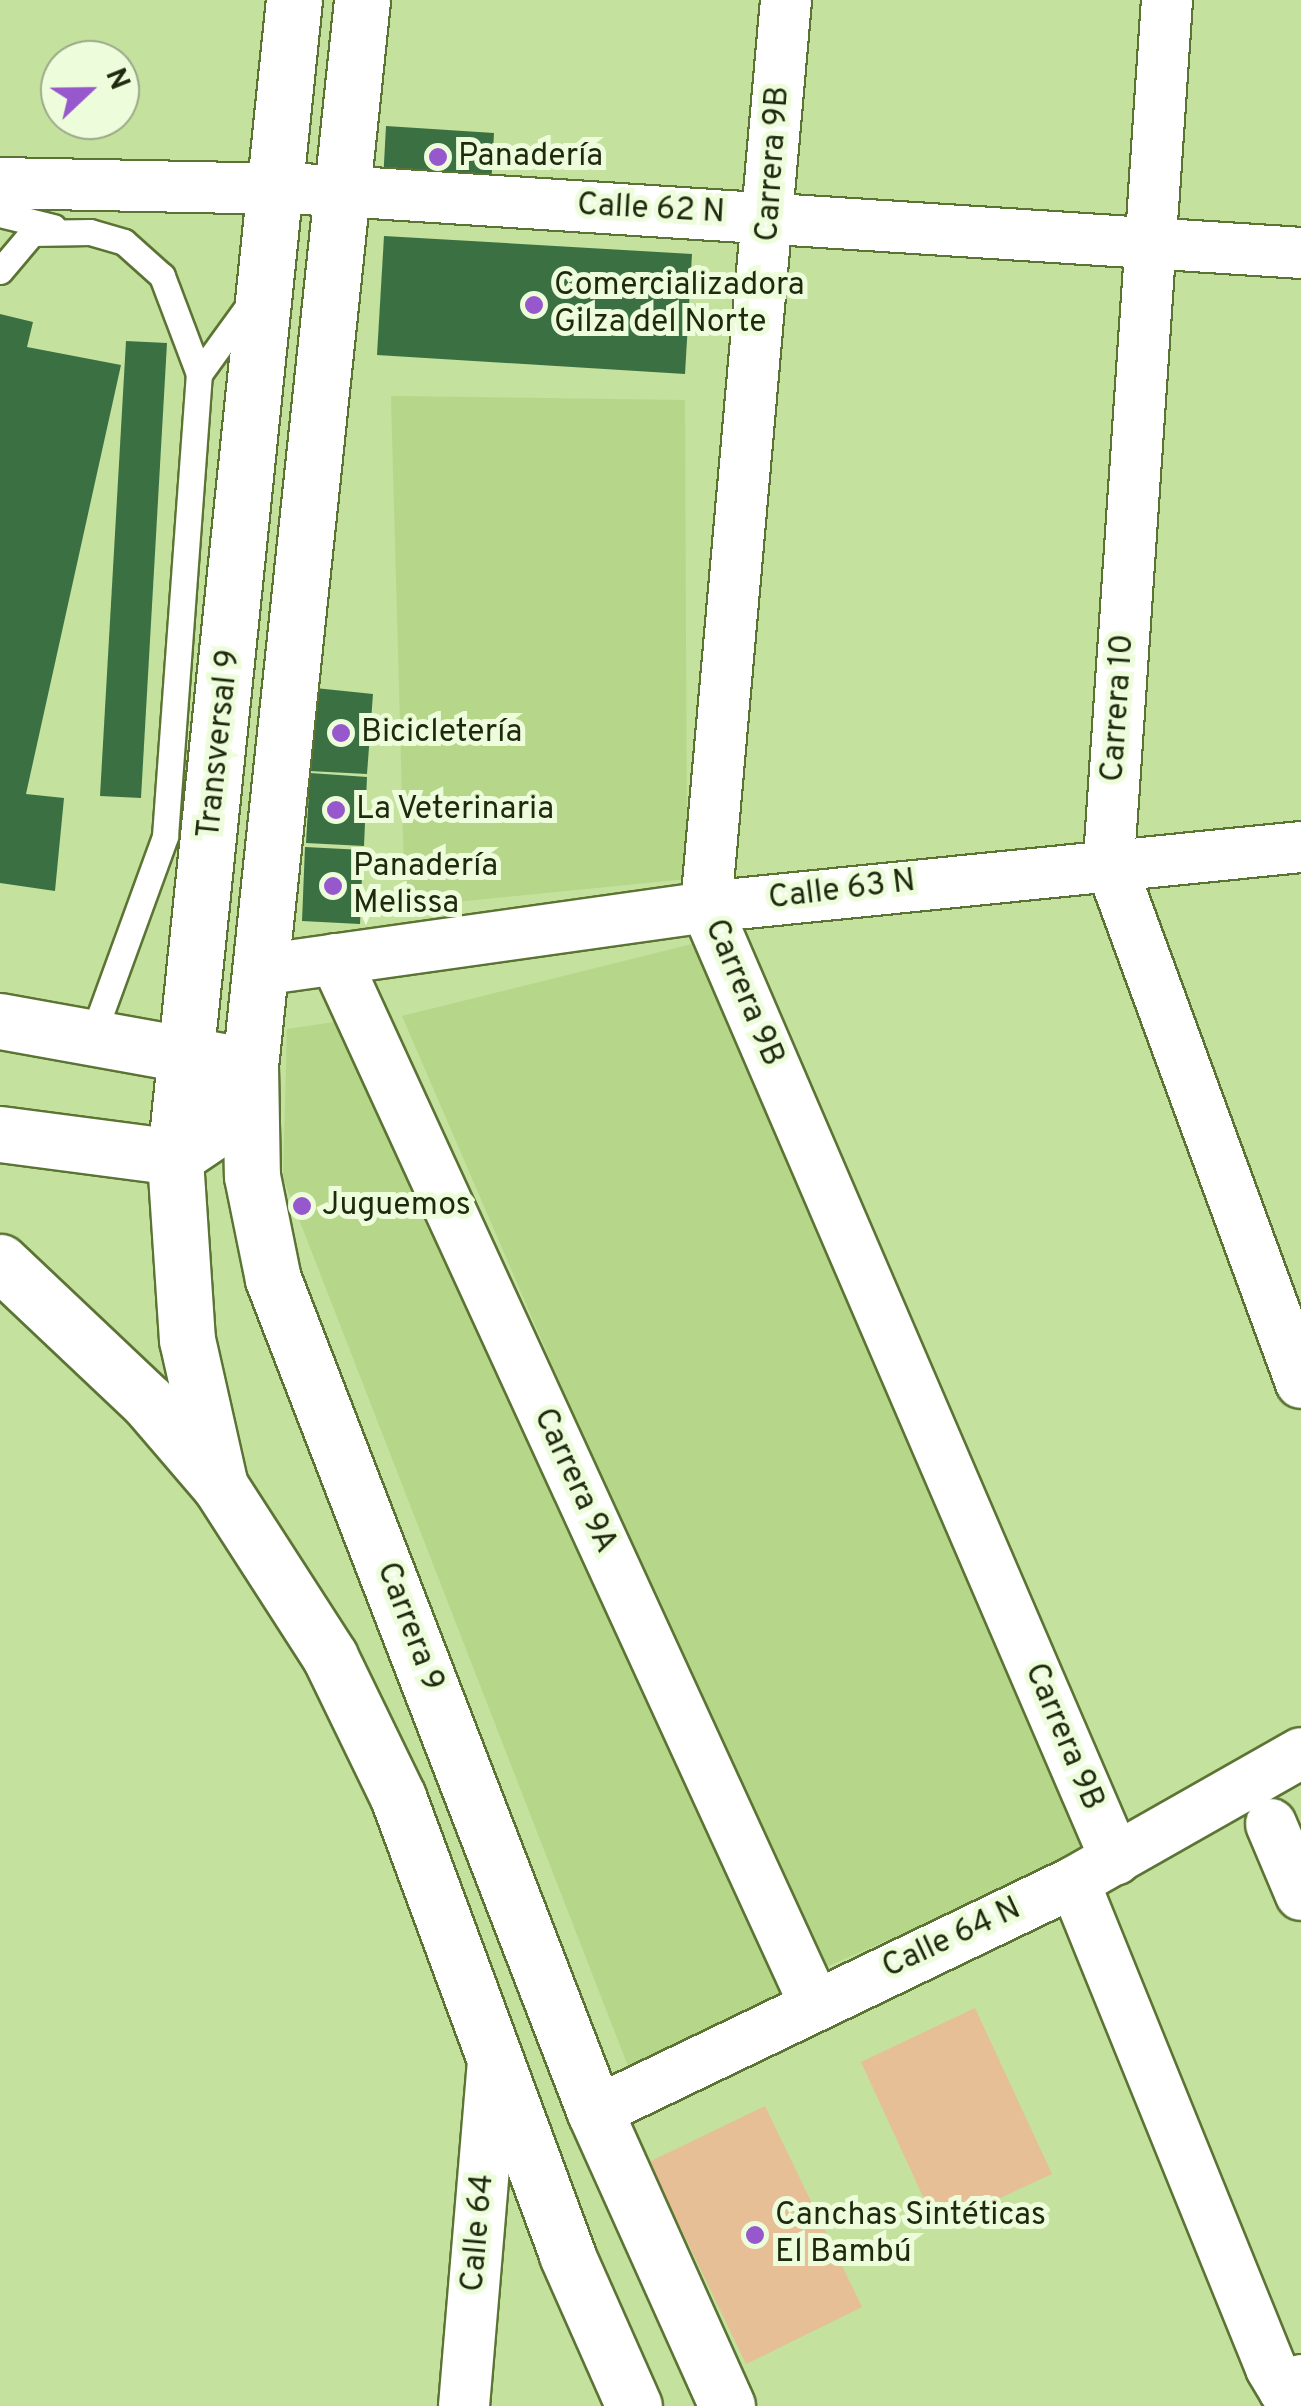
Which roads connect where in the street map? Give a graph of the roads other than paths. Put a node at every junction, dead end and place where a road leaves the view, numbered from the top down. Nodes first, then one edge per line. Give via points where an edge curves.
1 (294, 0) edge
2 (362, 0) edge
3 (786, 0) edge
4 (1167, 0) edge
5 (0, 183) edge
6 (276, 188) junction
7 (343, 192) junction
8 (0, 214) edge
9 (771, 217) junction
10 (60, 229) junction
11 (1149, 238) junction
12 (1301, 253) edge
13 (270, 267) junction
14 (0, 271) edge
15 (199, 374) junction
16 (1301, 847) edge
17 (1110, 860) junction
18 (706, 907) junction
19 (335, 959) junction
20 (267, 969) junction
21 (0, 1021) edge
22 (92, 1037) junction
23 (182, 1054) junction
24 (250, 1066) junction
25 (0, 1134) edge
26 (175, 1156) junction
27 (0, 1262) edge
28 (1301, 1383) edge
29 (220, 1486) junction
30 (1301, 1752) edge
31 (1272, 1824) dead end
32 (1095, 1871) junction
33 (1301, 1895) edge
34 (814, 2003) junction
35 (493, 2061) junction
36 (594, 2112) junction
37 (1301, 2366) edge
38 (1301, 2380) edge
39 (464, 2406) edge
40 (634, 2406) edge
41 (727, 2406) edge

1 - 6 main road, Transversal 9
2 - 7 main road
3 - 9 street, Carrera 9B
4 - 11 street, Carrera 10
5 - 6 street, Calle 62 N
6 - 7 street, Calle 62 N
6 - 13 main road, Transversal 9
7 - 9 street, Calle 62 N
7 - 20 main road
8 - 10 lane
9 - 11 street, Calle 62 N
9 - 18 street, Carrera 9B
10 - 14 lane via 32,233
10 - 15 lane via 144,256 173,296
11 - 12 street, Calle 62 N
11 - 17 street, Carrera 10
13 - 15 lane
13 - 23 main road, Transversal 9
15 - 22 lane via 164,836
16 - 17 street, Calle 63 N
17 - 18 street, Calle 63 N
17 - 28 street, Carrera 10
18 - 19 street, Calle 63 N
18 - 32 street, Carrera 9B
19 - 20 street, Calle 63 N
19 - 34 street, Carrera 9A
20 - 24 main road
21 - 22 main road
22 - 23 main road
23 - 24 main road
23 - 26 main road, Transversal 9
24 - 26 main road via 221,1126
24 - 36 main road, Carrera 9 via 252,1176 273,1279
25 - 26 main road
26 - 29 main road, Transversal 9 via 188,1340
27 - 29 main road via 148,1402
29 - 35 main road via 330,1656 398,1797
30 - 32 street, Calle 64 N
31 - 33 street
32 - 34 street, Calle 64 N
32 - 37 street
32 - 38 street via 1271,2368 1284,2390
34 - 36 street, Calle 64 N
35 - 39 street, Calle 64
35 - 40 main road
36 - 41 main road, Carrera 9

